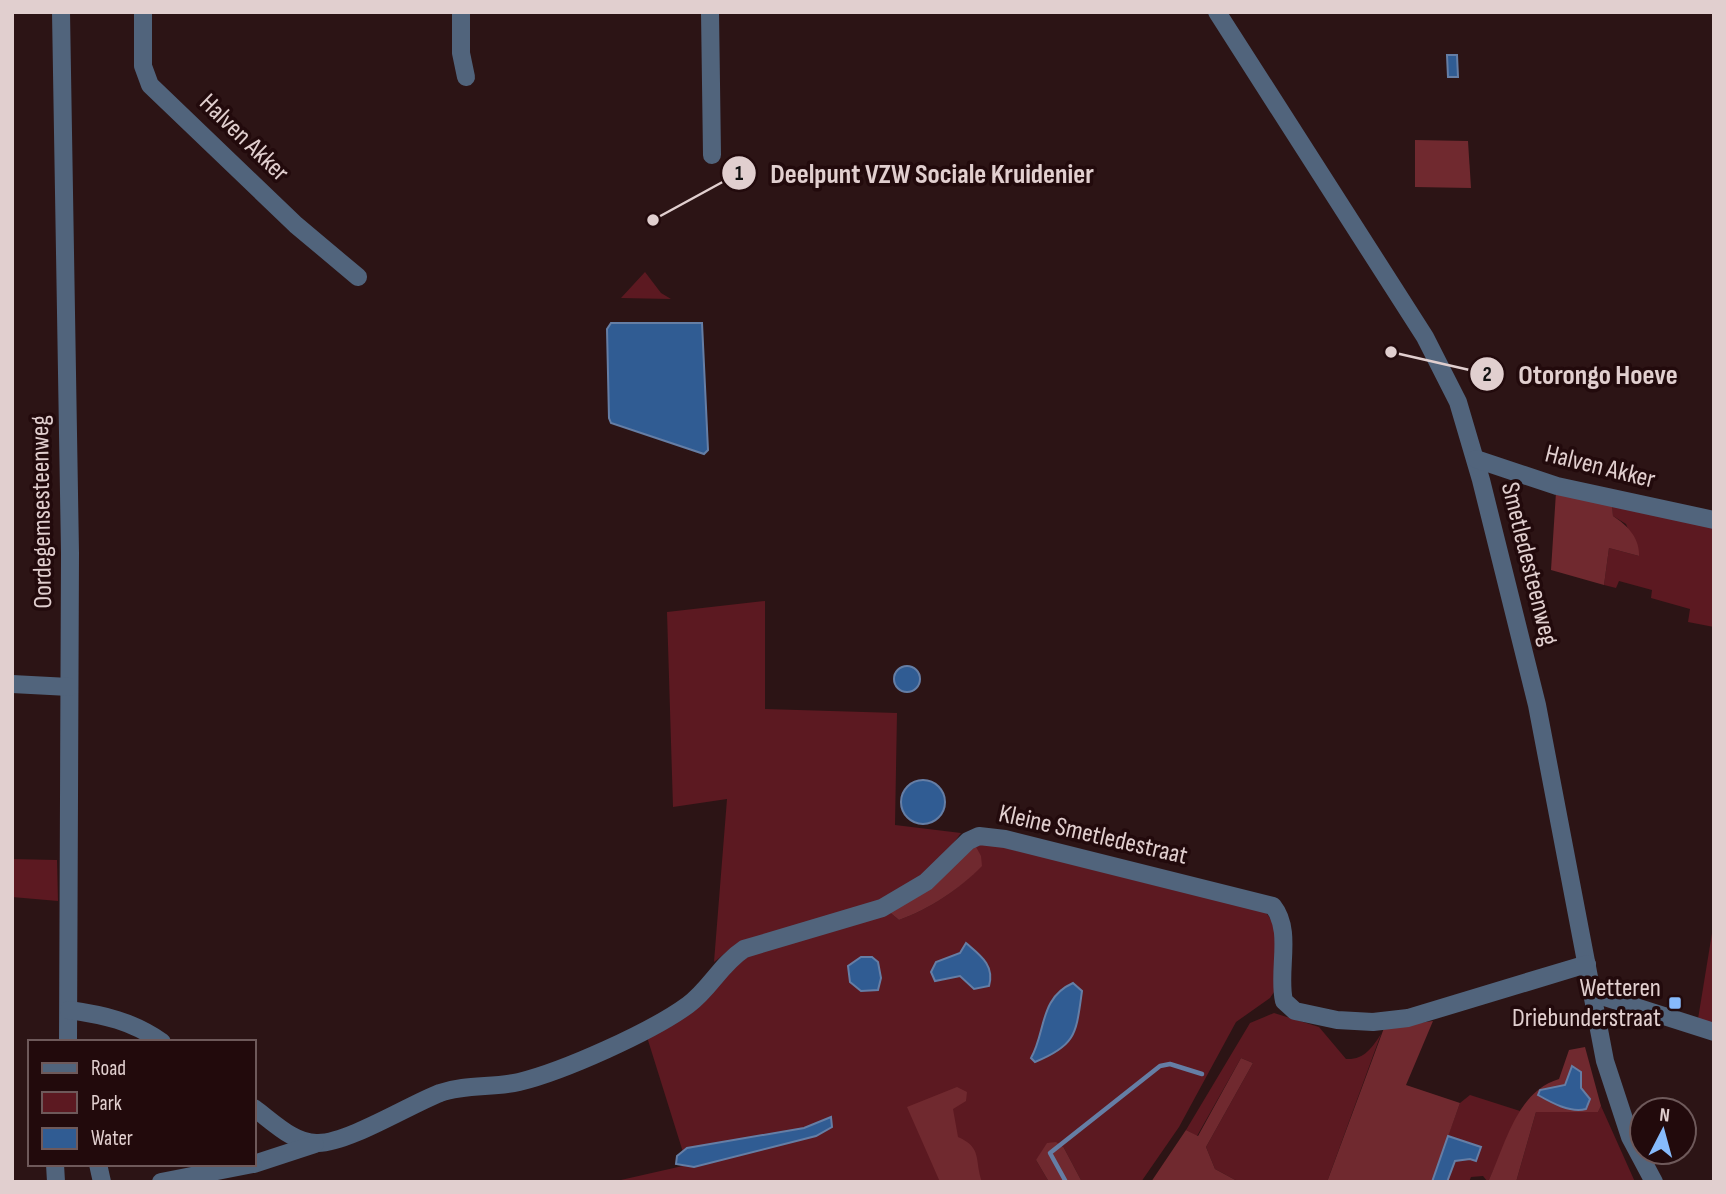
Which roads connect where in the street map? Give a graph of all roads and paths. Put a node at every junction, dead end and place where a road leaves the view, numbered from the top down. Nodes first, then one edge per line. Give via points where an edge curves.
1 (61, 12) edge
2 (143, 12) edge
3 (461, 12) edge
4 (709, 12) edge
5 (1217, 12) edge
6 (466, 77) dead end
7 (712, 155) dead end
8 (358, 277) dead end
9 (1476, 459) junction
10 (1714, 520) edge
11 (12, 684) edge
12 (69, 687) junction
13 (1587, 964) junction
14 (1592, 993) junction
15 (69, 1010) junction
16 (1714, 1032) edge
17 (68, 1040) edge
18 (75, 1040) edge
19 (159, 1040) edge
20 (256, 1109) edge
21 (315, 1144) junction
22 (256, 1163) edge
23 (243, 1166) edge
24 (161, 1182) edge
25 (1654, 1182) edge

1 - 12 street, Oordegemsesteenweg
2 - 8 street, Halven Akker via 143,66 150,85 296,225
3 - 6 street
4 - 7 street
5 - 9 street, Smetledesteenweg via 1425,337 1453,392
9 - 10 street, Halven Akker via 1557,486
9 - 13 street, Smetledesteenweg via 1537,705
11 - 12 street
12 - 15 street, Oordegemsesteenweg
13 - 14 street, Smetledesteenweg
13 - 21 street, Kleine Smetledestraat via 1408,1018 1373,1022 1311,1017 1284,1001 1281,919 1273,906 979,836 926,882 883,908 744,949 725,961 689,1004 566,1066 517,1083 442,1093 337,1139
14 - 16 street
14 - 25 street, Smetledesteenweg via 1605,1061 1630,1137
15 - 17 street, Oordegemsesteenweg
15 - 18 street, Oordegemsesteenweg
15 - 19 street via 115,1017
20 - 21 street via 289,1134
21 - 22 street, Kleine Smetledestraat
23 - 24 street, Kleine Smetledestraat

